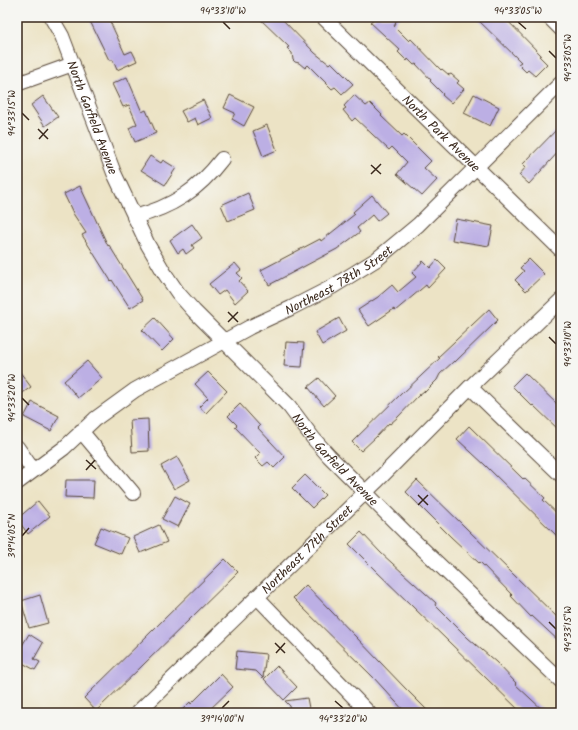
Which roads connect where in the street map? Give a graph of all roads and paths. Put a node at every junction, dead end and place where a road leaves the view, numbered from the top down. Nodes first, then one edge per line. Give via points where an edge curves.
1 (52, 17) edge
2 (322, 17) edge
3 (549, 17) edge
4 (561, 29) edge
5 (73, 64) junction
6 (561, 83) edge
7 (17, 84) edge
8 (222, 159) dead end
9 (477, 167) junction
10 (134, 217) junction
11 (561, 250) edge
12 (561, 300) edge
13 (224, 341) junction
14 (470, 387) junction
15 (81, 431) junction
16 (17, 447) edge
17 (33, 470) junction
18 (561, 475) edge
19 (17, 482) edge
20 (133, 493) dead end
21 (365, 493) junction
22 (257, 597) junction
23 (561, 681) edge
24 (137, 713) edge
25 (369, 713) edge

1 - 5 street, North Garfield Avenue
2 - 9 street, North Park Avenue
3 - 4 street
5 - 7 street
5 - 10 street, North Garfield Avenue via 114,173
6 - 9 street, Northeast 78th Street
8 - 10 street via 207,177 183,198 151,213
9 - 11 street, North Park Avenue
9 - 13 street, Northeast 78th Street via 418,225 377,259 332,287
10 - 13 street, North Garfield Avenue via 165,274 194,311
12 - 14 street, Northeast 77th Street
13 - 15 street, Northeast 78th Street via 135,390
13 - 21 street, North Garfield Avenue via 289,406 313,438
14 - 18 street
14 - 21 street, Northeast 77th Street
15 - 17 street, Northeast 78th Street via 64,448
15 - 20 street
16 - 17 street
17 - 19 street, Northeast 78th Street
21 - 22 street, Northeast 77th Street
21 - 23 street, North Garfield Avenue
22 - 24 street, Northeast 77th Street
22 - 25 street

